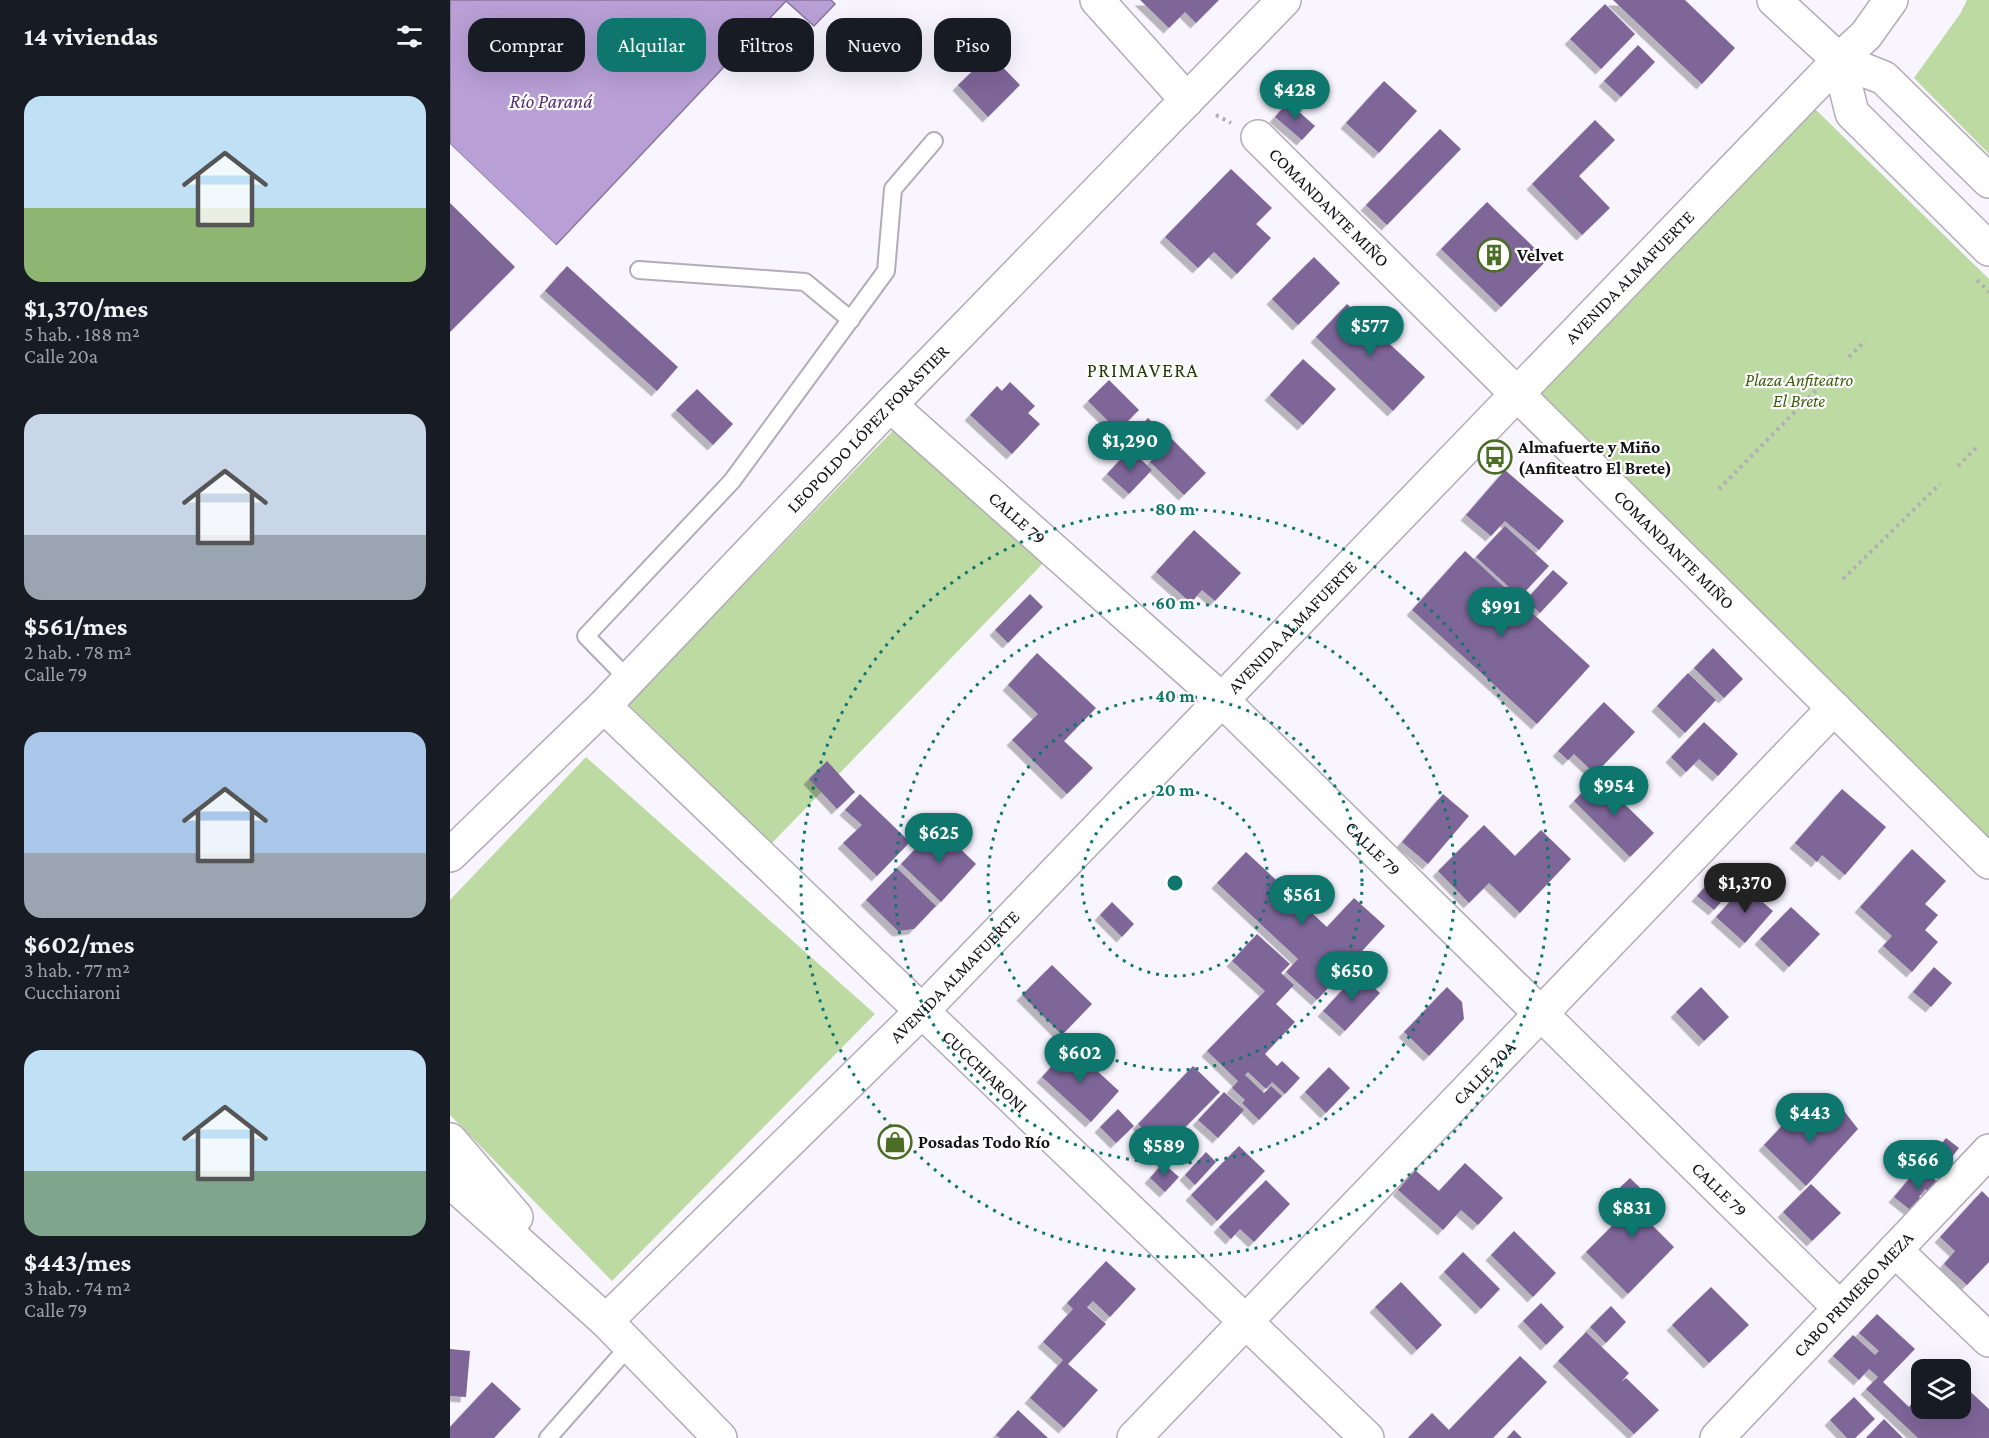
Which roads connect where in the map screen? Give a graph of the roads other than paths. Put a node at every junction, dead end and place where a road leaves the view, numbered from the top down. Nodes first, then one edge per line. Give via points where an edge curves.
1 (1097, 0) edge
2 (1284, 0) edge
3 (1774, 0) edge
4 (1891, 0) edge
5 (1839, 60) junction
6 (1187, 100) junction
7 (1258, 137) road end
8 (934, 141) dead end
9 (1989, 181) edge
10 (1989, 249) edge
11 (639, 270) dead end
12 (851, 320) junction
13 (1517, 394) junction
14 (890, 405) junction
15 (629, 680) junction
16 (1222, 700) junction
17 (604, 706) junction
18 (1834, 708) junction
19 (450, 855) edge
20 (1989, 862) edge
21 (922, 1011) junction
22 (1541, 1014) junction
23 (450, 1140) edge
24 (1989, 1150) edge
25 (450, 1181) edge
26 (1895, 1250) junction
27 (1840, 1308) junction
28 (606, 1321) junction
29 (1247, 1322) junction
30 (1989, 1340) edge
31 (630, 1345) junction
32 (548, 1438) edge
33 (720, 1438) edge
34 (1134, 1438) edge
35 (1367, 1438) edge
36 (1717, 1438) edge

1 - 6 street
2 - 6 street, LEOPOLDO LÓPEZ FORASTIER
3 - 5 street
4 - 5 street, AVENIDA ALMAFUERTE via 1866,35
5 - 9 street via 1884,78
5 - 10 street via 1852,113
5 - 13 street, AVENIDA ALMAFUERTE
6 - 14 street, LEOPOLDO LÓPEZ FORASTIER
7 - 13 street, COMANDANTE MIÑO
8 - 12 lane via 893,189 886,272
11 - 12 lane via 805,282
12 - 15 lane via 732,481 586,636
13 - 16 street, AVENIDA ALMAFUERTE
13 - 18 street, COMANDANTE MIÑO
14 - 15 street, LEOPOLDO LÓPEZ FORASTIER
14 - 16 street, CALLE 79
15 - 17 street, LEOPOLDO LÓPEZ FORASTIER
16 - 21 street, AVENIDA ALMAFUERTE
16 - 22 street, CALLE 79
17 - 19 street, LEOPOLDO LÓPEZ FORASTIER
17 - 21 street, CUCCHIARONI
18 - 20 street, COMANDANTE MIÑO
18 - 22 street, CALLE 20A
21 - 28 street, AVENIDA ALMAFUERTE
21 - 29 street, CUCCHIARONI
22 - 27 street, CALLE 79
22 - 29 street, CALLE 20A
23 - 28 street
24 - 26 street, CABO PRIMERO MEZA
25 - 28 street
26 - 27 street, CABO PRIMERO MEZA
26 - 30 street
27 - 36 street, CABO PRIMERO MEZA
28 - 31 street
29 - 34 street, CALLE 20A
29 - 35 street, CUCCHIARONI
31 - 32 lane
31 - 33 street

